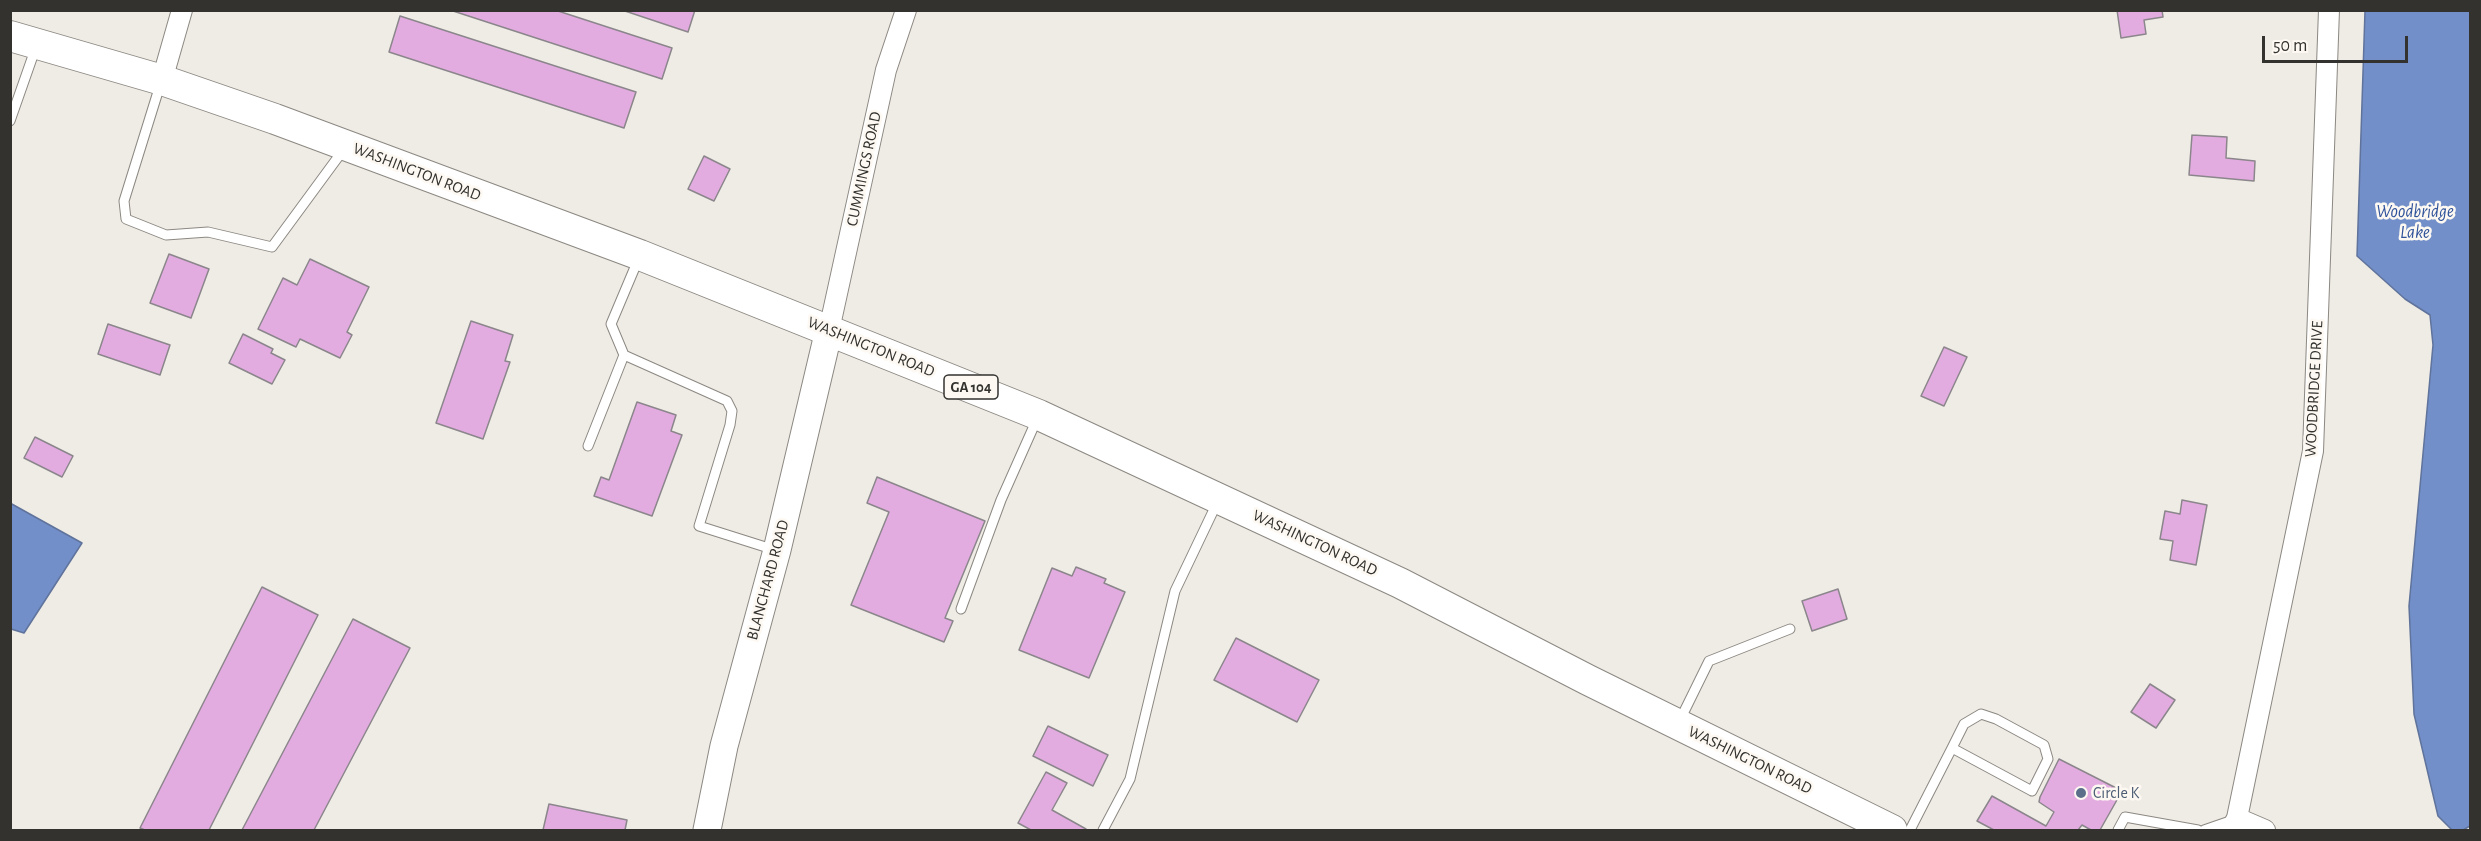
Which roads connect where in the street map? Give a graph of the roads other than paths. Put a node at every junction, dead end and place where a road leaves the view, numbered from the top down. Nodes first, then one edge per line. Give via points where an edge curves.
1 (182, 10) edge
2 (906, 10) edge
3 (2329, 10) edge
4 (24, 40) edge
5 (162, 80) junction
6 (10, 89) edge
7 (21, 92) junction
8 (10, 121) edge
9 (346, 146) junction
10 (640, 255) junction
11 (829, 330) junction
12 (624, 355) junction
13 (1039, 415) junction
14 (588, 446) dead end
15 (1219, 498) junction
16 (777, 550) junction
17 (961, 609) dead end
18 (1790, 629) dead end
19 (1678, 724) junction
20 (1952, 748) junction
21 (2234, 826) edge
22 (707, 831) edge
23 (1103, 831) edge
24 (1892, 831) edge
25 (1910, 831) edge
26 (2118, 831) edge
27 (2198, 831) edge
28 (2204, 831) edge
29 (2265, 831) edge

1 - 5 street
2 - 11 street, CUMMINGS ROAD via 886,70
3 - 21 street, WOODBRIDGE DRIVE via 2313,451
4 - 5 main road, WASHINGTON ROAD / GA 104
4 - 7 lane
5 - 9 main road, WASHINGTON ROAD / GA 104
5 - 9 lane via 124,201 126,219 166,235 208,231 272,247
6 - 7 lane
7 - 8 lane
9 - 10 main road, WASHINGTON ROAD / GA 104
10 - 11 main road, WASHINGTON ROAD / GA 104
10 - 12 lane via 611,324
11 - 13 main road, WASHINGTON ROAD / GA 104
11 - 16 street, BLANCHARD ROAD
12 - 14 lane
12 - 16 lane via 727,401 732,411 730,426 699,526
13 - 15 main road, WASHINGTON ROAD / GA 104
13 - 17 lane via 1001,500
15 - 19 main road, WASHINGTON ROAD / GA 104 via 1400,583
15 - 23 lane via 1174,591 1130,779
16 - 22 street, BLANCHARD ROAD via 724,746
18 - 19 lane via 1709,661
19 - 24 main road, WASHINGTON ROAD / GA 104
20 - 20 lane via 1964,724 1981,714 2044,745 2048,759 2032,791
20 - 25 lane
21 - 28 lane
21 - 29 street
26 - 27 lane via 2125,817

